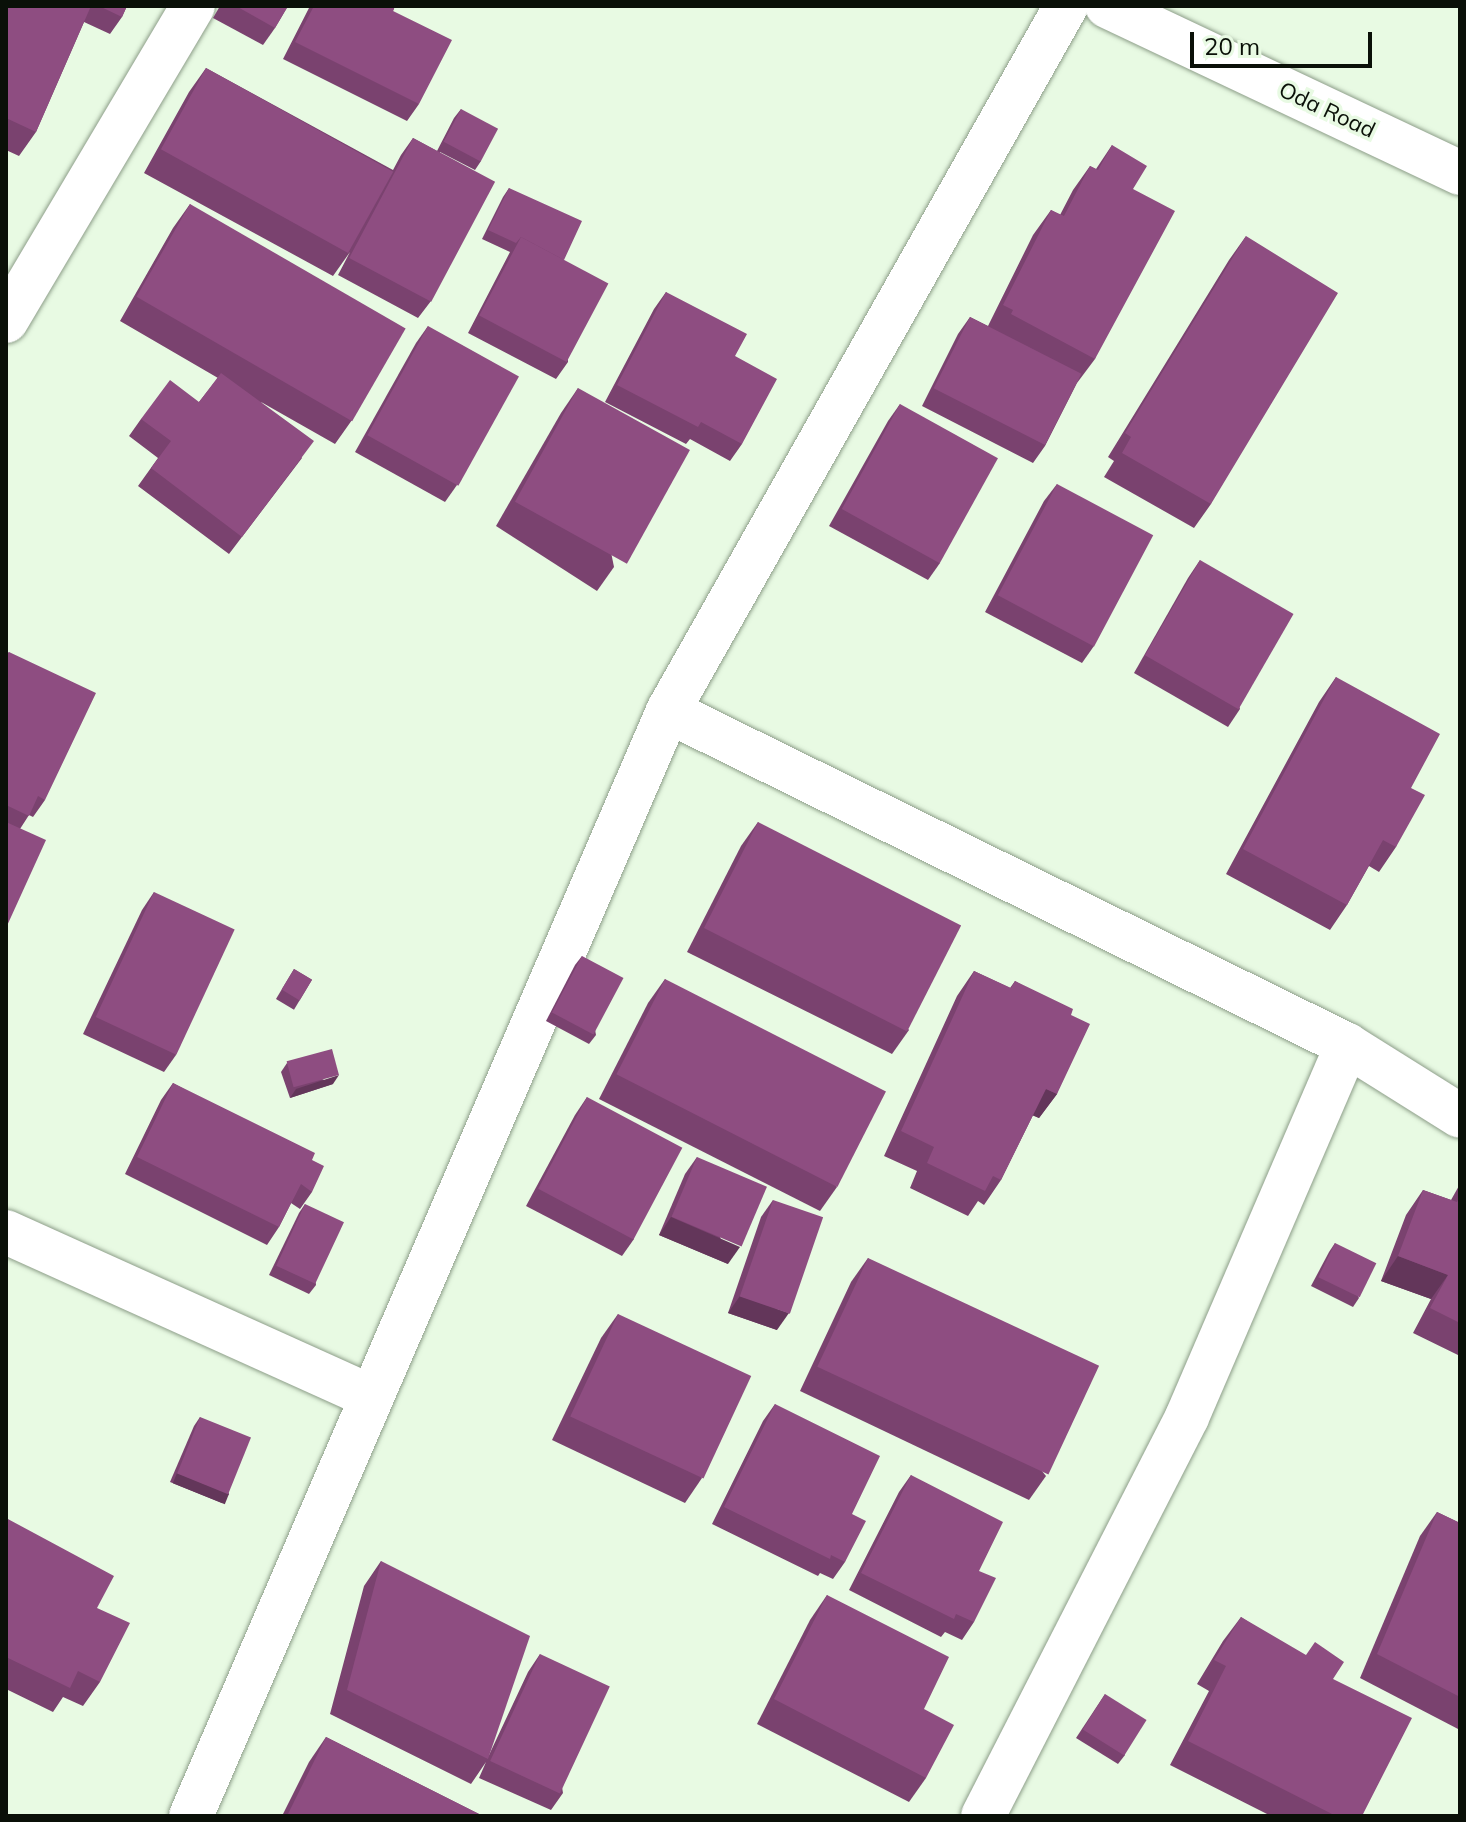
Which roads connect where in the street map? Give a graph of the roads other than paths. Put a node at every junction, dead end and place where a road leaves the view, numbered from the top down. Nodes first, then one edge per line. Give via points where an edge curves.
1 (193, 6) edge
2 (1066, 6) edge
3 (1107, 6) edge
4 (1460, 173) edge
5 (6, 321) edge
6 (668, 711) junction
7 (1347, 1045) junction
8 (1460, 1116) edge
9 (6, 1232) edge
10 (371, 1397) junction
11 (191, 1816) edge
12 (983, 1816) edge

1 - 5 street
2 - 6 street
3 - 4 street, Oda Road
6 - 7 street
6 - 10 street
7 - 8 street
7 - 12 street via 1187,1417
9 - 10 street
10 - 11 street

